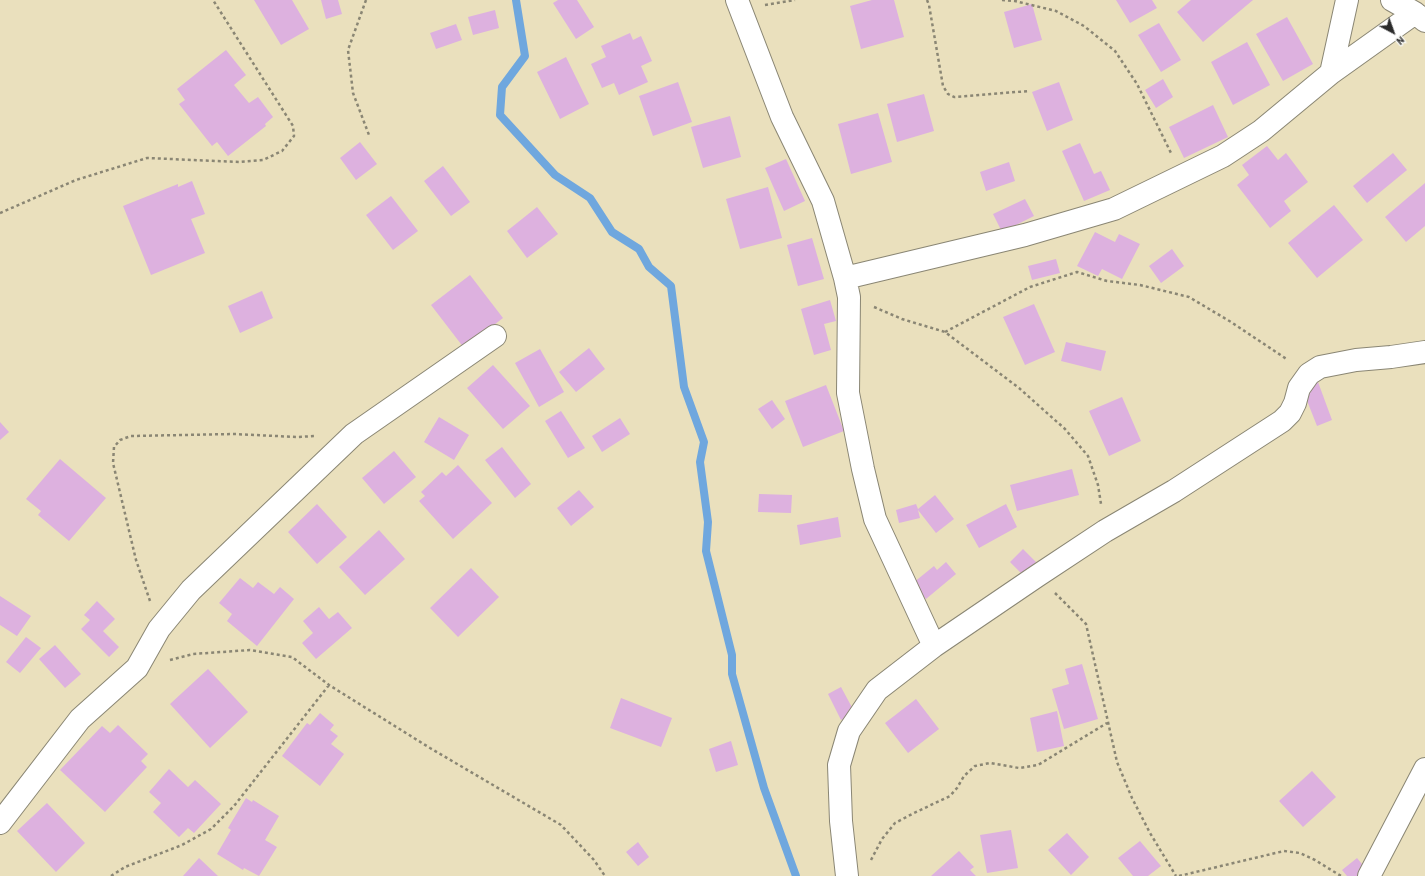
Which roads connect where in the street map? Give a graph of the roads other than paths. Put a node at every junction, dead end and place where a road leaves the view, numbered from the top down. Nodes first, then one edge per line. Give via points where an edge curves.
1 (1347, 0) edge
2 (1392, 0) edge
3 (739, 4) edge
4 (1420, 17) edge
5 (1331, 73) junction
6 (848, 287) junction
7 (495, 336) dead end
8 (1425, 352) edge
9 (934, 646) junction
10 (1425, 769) edge
11 (0, 823) edge
12 (847, 876) edge
13 (1369, 876) edge

1 - 5 street
2 - 4 street
3 - 6 street via 782,117 823,201
4 - 5 street
5 - 6 street via 1261,131 1223,156 1114,209
6 - 9 street via 848,393 875,519
7 - 11 street via 354,434 192,590 159,629 137,668 80,719
8 - 9 street via 1356,360 1320,367 1308,374 1299,388 1290,413 1282,421 1174,491 1105,531
9 - 12 street via 877,690 850,731 839,765 841,821
10 - 13 street

